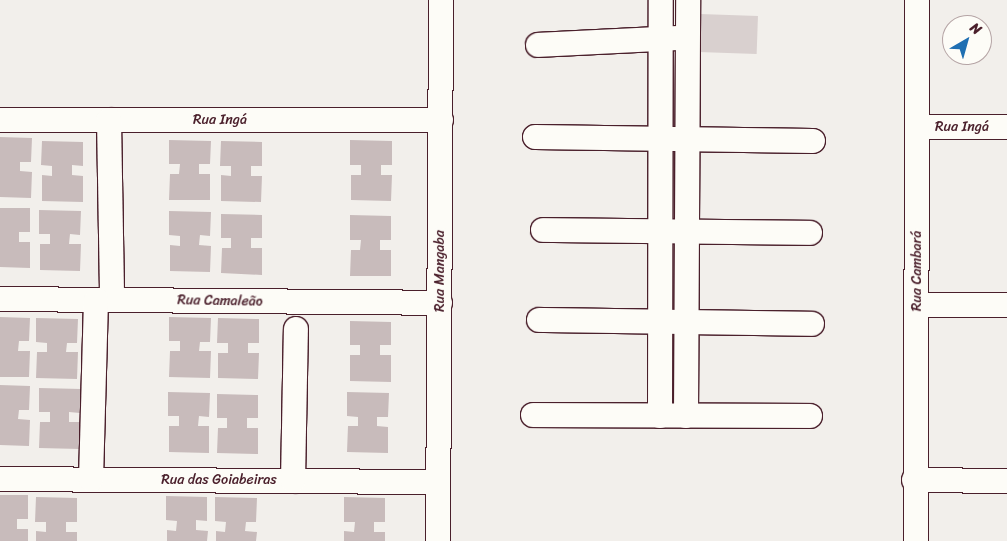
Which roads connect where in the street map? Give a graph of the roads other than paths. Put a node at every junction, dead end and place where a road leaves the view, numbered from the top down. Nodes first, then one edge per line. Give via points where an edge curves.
1 (441, 0) edge
2 (661, 0) edge
3 (688, 0) edge
4 (917, 0) edge
5 (688, 38) junction
6 (661, 39) junction
7 (538, 45) dead end
8 (0, 120) edge
9 (109, 120) junction
10 (441, 120) junction
11 (917, 127) junction
12 (1007, 127) edge
13 (534, 137) dead end
14 (660, 139) junction
15 (687, 139) junction
16 (813, 142) dead end
17 (543, 230) dead end
18 (661, 231) junction
19 (686, 232) junction
20 (810, 233) dead end
21 (0, 299) edge
22 (104, 300) junction
23 (440, 304) junction
24 (917, 305) junction
25 (1007, 305) edge
26 (539, 320) dead end
27 (660, 322) junction
28 (686, 322) junction
29 (812, 324) dead end
30 (296, 329) dead end
31 (533, 415) dead end
32 (660, 416) junction
33 (686, 416) junction
34 (810, 416) dead end
35 (91, 478) junction
36 (0, 479) edge
37 (914, 480) junction
38 (293, 481) junction
39 (1007, 481) edge
40 (438, 482) junction
41 (438, 541) edge
42 (916, 541) edge

1 - 10 street, Rua Mangaba
2 - 6 street
3 - 5 street
4 - 11 street, Rua Cambará
5 - 6 street
5 - 15 street
6 - 7 street
6 - 14 street
8 - 9 street, Rua Ingá
9 - 10 street, Rua Ingá
9 - 22 street
10 - 23 street, Rua Mangaba
11 - 12 street, Rua Ingá
11 - 24 street, Rua Cambará
13 - 14 street
14 - 15 street
14 - 18 street
15 - 16 street
15 - 19 street
17 - 18 street
18 - 19 street
18 - 27 street
19 - 20 street
19 - 28 street
21 - 22 street, Rua Camaleão
22 - 23 street, Rua Camaleão
22 - 35 street
23 - 40 street, Rua Mangaba
24 - 25 street
24 - 37 street, Rua Cambará
26 - 27 street
27 - 28 street
27 - 32 street
28 - 29 street
28 - 33 street
30 - 38 street
31 - 32 street
32 - 33 street
33 - 34 street
35 - 36 street, Rua das Goiabeiras
35 - 38 street, Rua das Goiabeiras
37 - 39 street
37 - 42 street, Rua Cambará
38 - 40 street, Rua das Goiabeiras
40 - 41 street, Rua Mangaba

